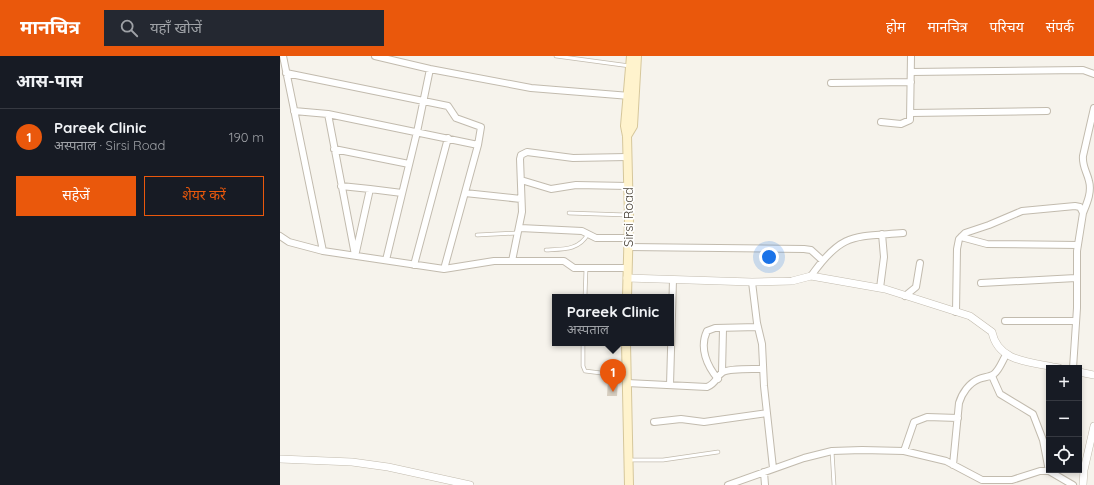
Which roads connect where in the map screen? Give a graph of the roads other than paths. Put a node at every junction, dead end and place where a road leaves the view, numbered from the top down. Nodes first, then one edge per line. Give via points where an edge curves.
1 (283, 56) edge
2 (377, 56) edge
3 (556, 56) edge
4 (590, 56) edge
5 (631, 56) edge
6 (637, 56) edge
7 (911, 56) edge
8 (589, 62) junction
9 (630, 66) junction
10 (430, 69) junction
11 (911, 72) junction
12 (286, 73) junction
13 (1094, 74) edge
14 (911, 82) junction
15 (831, 83) dead end
16 (630, 96) junction
17 (423, 101) junction
18 (1094, 108) edge
19 (294, 111) junction
20 (1047, 111) dead end
21 (328, 114) junction
22 (911, 114) junction
23 (881, 122) dead end
24 (417, 132) junction
25 (448, 138) junction
26 (478, 145) junction
27 (334, 148) junction
28 (628, 157) junction
29 (409, 164) junction
30 (521, 180) junction
31 (341, 186) junction
32 (628, 186) junction
33 (370, 189) junction
34 (402, 193) junction
35 (465, 193) junction
36 (521, 199) junction
37 (569, 213) dead end
38 (1083, 213) junction
39 (629, 215) junction
40 (519, 230) junction
41 (904, 233) dead end
42 (588, 234) junction
43 (882, 234) junction
44 (280, 236) edge
45 (477, 236) dead end
46 (961, 237) junction
47 (628, 238) junction
48 (1078, 245) junction
49 (628, 247) junction
50 (546, 250) dead end
51 (323, 251) junction
52 (355, 256) junction
53 (386, 260) junction
54 (822, 260) junction
55 (512, 261) junction
56 (920, 263) dead end
57 (414, 264) junction
58 (586, 268) junction
59 (628, 268) junction
60 (444, 269) junction
61 (812, 276) junction
62 (627, 278) junction
63 (1076, 278) junction
64 (673, 280) junction
65 (752, 282) junction
66 (981, 282) dead end
67 (880, 288) junction
68 (585, 294) edge
69 (627, 294) edge
70 (673, 294) edge
71 (905, 296) junction
72 (956, 312) junction
73 (1076, 321) junction
74 (1005, 322) dead end
75 (758, 327) junction
76 (723, 329) junction
77 (583, 346) edge
78 (626, 346) edge
79 (671, 346) edge
80 (1006, 355) junction
81 (1047, 365) edge
82 (1073, 365) edge
83 (763, 369) junction
84 (722, 372) junction
85 (1082, 373) edge
86 (1094, 375) edge
87 (992, 376) junction
88 (718, 379) junction
89 (627, 380) junction
90 (670, 385) junction
91 (767, 413) junction
92 (958, 418) junction
93 (654, 422) dead end
94 (1094, 426) edge
95 (832, 451) junction
96 (904, 451) junction
97 (718, 452) dead end
98 (1046, 456) edge
99 (280, 459) edge
100 (629, 460) junction
101 (953, 465) junction
102 (773, 468) junction
103 (1046, 471) edge
104 (764, 472) junction
105 (1052, 473) edge
106 (470, 485) edge
107 (629, 485) edge
108 (728, 485) edge
109 (765, 485) edge
110 (834, 485) edge
111 (1073, 485) edge
112 (1083, 485) edge

1 - 12 street
2 - 10 street
3 - 8 lane
4 - 8 lane
5 - 9 main road, Sirsi Road
6 - 16 main road, Sirsi Road
7 - 11 street
8 - 9 lane
9 - 16 main road, Sirsi Road
10 - 16 street via 530,88
10 - 17 street
11 - 13 street via 1083,70
11 - 14 street
12 - 17 street
12 - 19 street
14 - 15 street
14 - 22 street
16 - 28 main road, Sirsi Road via 633,126 628,136
17 - 24 street
17 - 26 street via 448,106 456,118 479,125 481,130
18 - 38 street via 1082,163 1090,182 1089,198
19 - 21 street
19 - 51 street
20 - 22 street
21 - 24 street
21 - 27 street
22 - 23 street via 907,122 902,124
24 - 25 street
24 - 29 street
25 - 26 street
25 - 57 street
26 - 35 street
27 - 29 street
27 - 31 street
28 - 30 street via 573,158 527,152 521,155
28 - 32 main road, Sirsi Road
29 - 34 street
30 - 32 street via 551,189 576,185
30 - 36 street
31 - 33 street
31 - 52 street
32 - 39 main road, Sirsi Road
33 - 34 street
33 - 52 street
34 - 53 street
35 - 36 street
35 - 60 street
36 - 40 street
37 - 39 lane
38 - 46 street via 1080,207 1075,206 1022,211 965,233
38 - 48 street
39 - 47 main road, Sirsi Road
40 - 42 street via 582,231
40 - 45 lane
40 - 55 street
41 - 43 street
42 - 47 street via 596,238
42 - 50 lane via 582,243 573,248
43 - 54 street via 847,240
43 - 67 street via 884,257
44 - 51 street via 289,242
46 - 48 street via 987,244
46 - 72 street via 957,249
47 - 49 main road, Sirsi Road
48 - 63 street
49 - 54 street via 804,249 811,250
49 - 59 main road, Sirsi Road
51 - 52 street
52 - 53 street
53 - 57 street
54 - 61 street
55 - 58 street via 564,261 574,268
55 - 60 street via 494,260
56 - 71 street via 916,287
57 - 60 street
58 - 59 street
58 - 68 lane
59 - 62 main road, Sirsi Road
61 - 65 street via 792,281
61 - 67 street
62 - 64 street
62 - 69 main road, Sirsi Road
63 - 66 street
63 - 73 street
64 - 65 street
64 - 70 street
65 - 75 street
67 - 71 street
71 - 72 street
72 - 80 street via 970,316 988,328 992,332 995,344
73 - 74 street
73 - 82 street
75 - 76 street
75 - 83 street
76 - 84 street
76 - 88 street via 710,329 706,334 705,358 710,370
77 - 89 lane via 585,371
78 - 89 main road
79 - 90 street
80 - 81 street
80 - 87 street
83 - 84 street
83 - 91 street
84 - 88 street
85 - 86 street
87 - 92 street via 977,380 967,388 959,403
87 - 98 street via 1000,394 1033,414
88 - 90 street via 714,384 707,386
89 - 90 street
89 - 100 main road
91 - 93 street via 704,422 681,419
91 - 102 street
92 - 96 street via 927,418 914,422
92 - 101 street
94 - 112 street
95 - 96 street
95 - 102 street
95 - 110 lane
96 - 101 street
97 - 100 lane via 663,460
99 - 106 street via 352,462
100 - 107 main road
101 - 103 street via 982,480 1012,480
102 - 104 street
104 - 108 street
104 - 109 street
105 - 111 street

